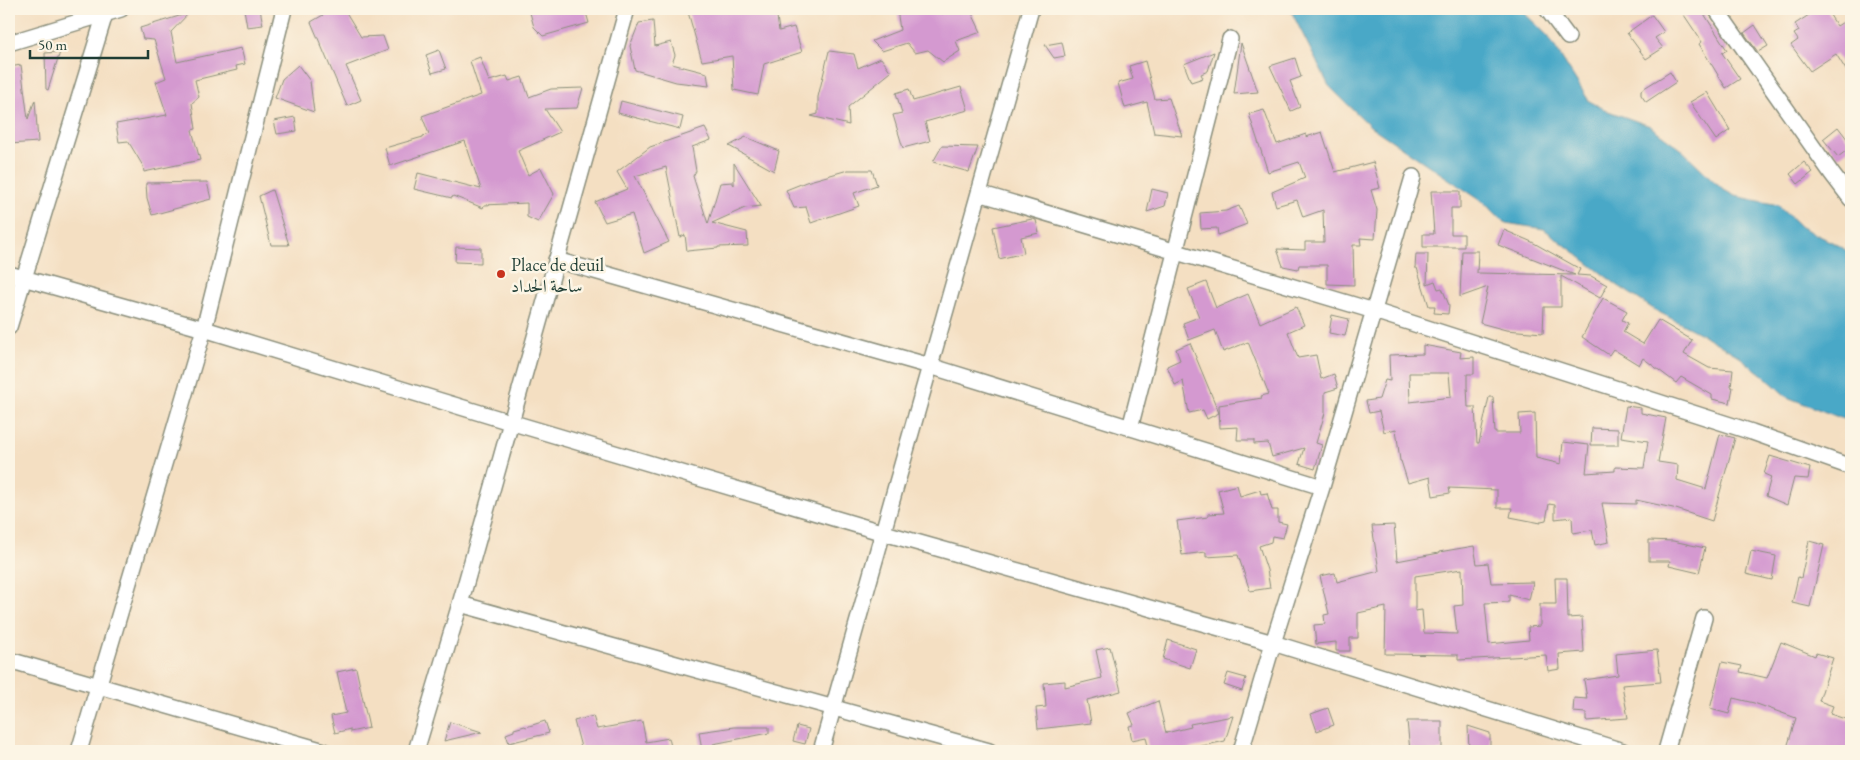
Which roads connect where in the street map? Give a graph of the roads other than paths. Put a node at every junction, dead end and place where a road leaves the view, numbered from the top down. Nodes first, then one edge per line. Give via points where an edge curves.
1 (121, 9) edge
2 (284, 9) edge
3 (627, 9) edge
4 (1031, 9) edge
5 (1547, 9) edge
6 (1716, 9) edge
7 (105, 14) junction
8 (1568, 37) dead end
9 (1230, 38) dead end
10 (9, 43) edge
11 (1413, 177) dead end
12 (979, 194) junction
13 (1851, 199) edge
14 (1175, 251) junction
15 (556, 260) junction
16 (9, 274) edge
17 (24, 279) junction
18 (1374, 311) junction
19 (9, 327) edge
20 (204, 329) junction
21 (930, 366) junction
22 (510, 422) junction
23 (1130, 428) junction
24 (1851, 467) edge
25 (1322, 486) junction
26 (884, 533) junction
27 (460, 604) junction
28 (1704, 618) dead end
29 (1273, 642) junction
30 (9, 660) edge
31 (99, 686) junction
32 (833, 708) junction
33 (80, 751) edge
34 (324, 751) edge
35 (416, 751) edge
36 (820, 751) edge
37 (989, 751) edge
38 (1241, 751) edge
39 (1623, 751) edge
40 (1666, 751) edge

1 - 7 street
2 - 20 street
3 - 15 street
4 - 12 street
5 - 8 street
6 - 13 street
7 - 10 street
7 - 17 street
9 - 14 street
11 - 18 street
12 - 14 street
12 - 21 street
14 - 18 street
14 - 23 street
15 - 21 street
15 - 22 street
16 - 17 street
17 - 19 street
17 - 20 street
18 - 24 street
18 - 25 street
20 - 22 street
20 - 31 street
21 - 23 street
21 - 26 street
22 - 26 street
22 - 27 street
23 - 25 street
25 - 29 street
26 - 29 street
26 - 32 street
27 - 32 street
27 - 35 street
28 - 40 street
29 - 38 street
29 - 39 street
30 - 31 street
31 - 33 street
31 - 34 street
32 - 36 street
32 - 37 street

